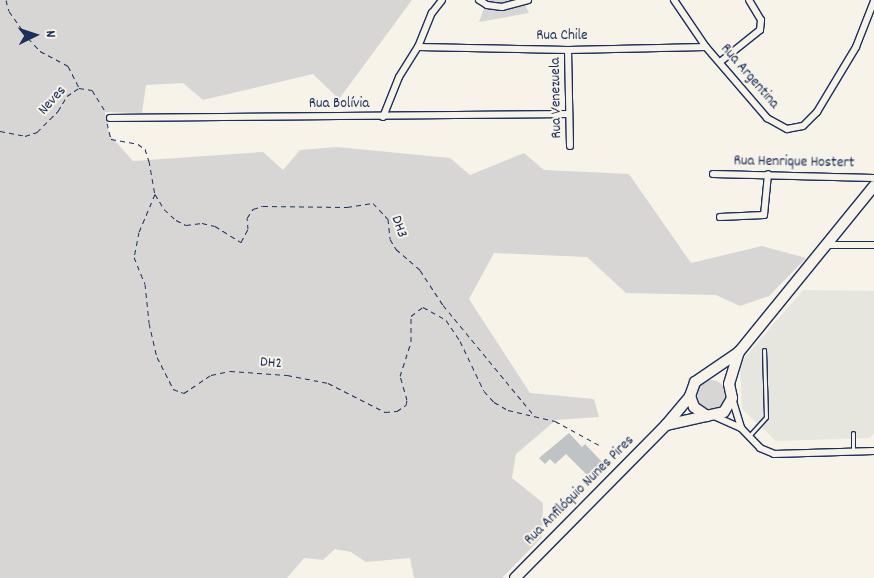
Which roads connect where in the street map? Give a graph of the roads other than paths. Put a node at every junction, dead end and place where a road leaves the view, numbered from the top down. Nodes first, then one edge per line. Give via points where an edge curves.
1 (442, 0) edge
2 (479, 0) edge
3 (528, 0) edge
4 (674, 0) edge
5 (749, 0) edge
6 (874, 1) edge
7 (706, 47) junction
8 (418, 48) junction
9 (568, 50) junction
10 (720, 62) junction
11 (568, 114) junction
12 (383, 117) junction
13 (110, 118) road end
14 (570, 146) dead end
15 (713, 174) dead end
16 (768, 174) junction
17 (874, 178) edge
18 (874, 186) edge
19 (720, 217) dead end
20 (828, 245) junction
21 (874, 245) edge
22 (764, 350) dead end
23 (739, 352) junction
24 (708, 374) junction
25 (729, 384) junction
26 (690, 396) junction
27 (732, 398) junction
28 (711, 416) junction
29 (666, 425) junction
30 (741, 428) junction
31 (853, 432) dead end
32 (748, 436) junction
33 (853, 451) junction
34 (874, 451) edge
35 (516, 578) edge

1 - 8 street via 432,13
2 - 3 street via 502,7
4 - 7 street, Rua Argentina
5 - 10 street via 760,20 760,30
6 - 10 street, Rua Argentina via 856,47 817,112 803,126 787,129 777,126
7 - 9 street, Rua Chile
7 - 10 street, Rua Argentina
8 - 9 street, Rua Chile
8 - 12 street via 399,77
9 - 11 street, Rua Venezuela
11 - 12 street, Rua Bolívia
11 - 14 street, Rua Venezuela
12 - 13 street, Rua Bolívia
15 - 16 street, Rua Henrique Hostert
16 - 17 street, Rua Henrique Hostert
16 - 19 street via 764,215
18 - 20 main road, Rua Anfilóquio Nunes Pires
20 - 21 street
20 - 23 main road, Rua Anfilóquio Nunes Pires
22 - 32 lane via 766,417
23 - 24 main road, Rua Anfilóquio Nunes Pires
23 - 25 main road, Rua Anfilóquio Nunes Pires
24 - 25 main road via 718,375
24 - 26 main road, Rua Anfilóquio Nunes Pires via 694,382
25 - 27 main road, Rua Anfilóquio Nunes Pires
26 - 28 main road via 694,407
26 - 29 main road, Rua Anfilóquio Nunes Pires
27 - 28 main road via 724,412
27 - 30 street
28 - 29 main road
28 - 30 street
29 - 35 main road, Rua Anfilóquio Nunes Pires
30 - 32 street
31 - 33 lane
32 - 33 street via 760,448 774,454
33 - 34 street

